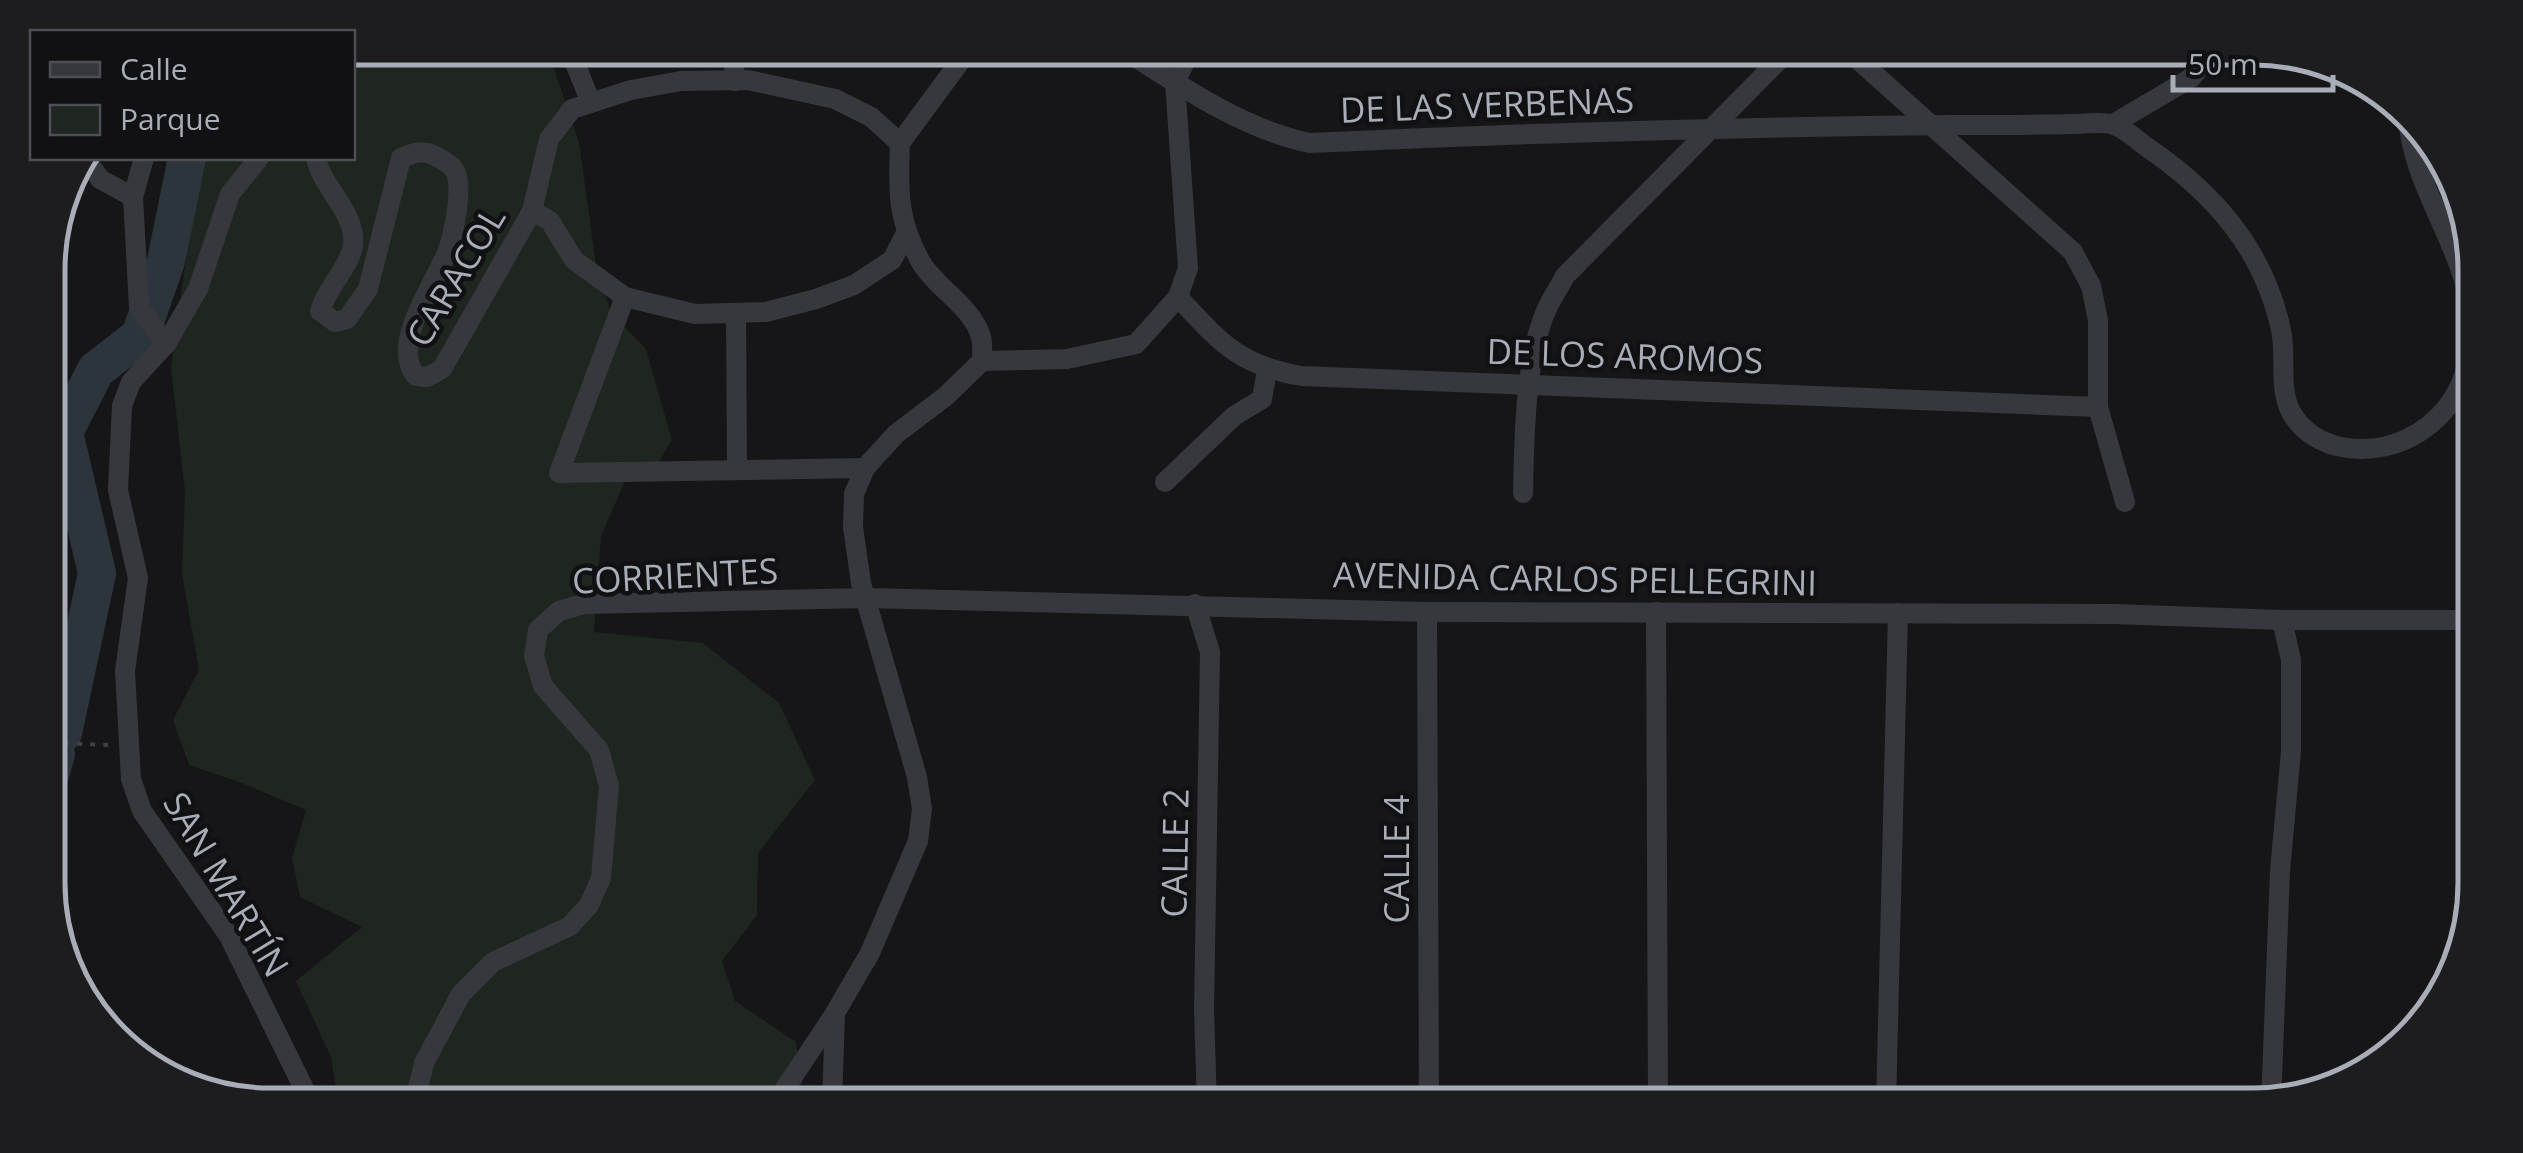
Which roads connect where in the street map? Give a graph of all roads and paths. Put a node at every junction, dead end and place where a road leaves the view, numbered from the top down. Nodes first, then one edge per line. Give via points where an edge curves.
1 (576, 65) edge
2 (734, 65) edge
3 (957, 65) edge
4 (1148, 65) edge
5 (1183, 65) edge
6 (1775, 65) edge
7 (1865, 65) edge
8 (2201, 65) edge
9 (735, 81) junction
10 (1174, 82) junction
11 (591, 103) junction
12 (2113, 124) junction
13 (1932, 126) junction
14 (1714, 128) junction
15 (2412, 140) edge
16 (900, 142) junction
17 (143, 160) edge
18 (257, 160) edge
19 (317, 160) edge
20 (92, 168) edge
21 (133, 198) junction
22 (532, 210) junction
23 (906, 233) junction
24 (2457, 258) edge
25 (626, 297) junction
26 (1178, 297) junction
27 (736, 313) junction
28 (166, 344) junction
29 (982, 361) junction
30 (1267, 370) junction
31 (1531, 382) junction
32 (2458, 391) edge
33 (2098, 407) junction
34 (866, 468) junction
35 (737, 470) junction
36 (1166, 482) dead end
37 (1522, 493) dead end
38 (2125, 502) dead end
39 (867, 598) junction
40 (1195, 604) junction
41 (1427, 612) junction
42 (1656, 612) junction
43 (1898, 613) junction
44 (2282, 620) junction
45 (2458, 620) edge
46 (65, 743) edge
47 (129, 746) junction
48 (835, 1014) junction
49 (2272, 1087) edge
50 (303, 1088) edge
51 (418, 1088) edge
52 (786, 1088) edge
53 (833, 1088) edge
54 (1206, 1088) edge
55 (1429, 1088) edge
56 (1658, 1088) edge
57 (1886, 1088) edge

1 - 11 street
2 - 9 street
3 - 16 street
4 - 10 street, DE LAS VERBENAS
5 - 10 street
6 - 14 street
7 - 13 street
8 - 12 street
9 - 11 street via 681,82
9 - 16 street via 834,99 871,117
10 - 14 street, DE LAS VERBENAS via 1276,136 1310,143
10 - 26 street via 1188,268
11 - 22 street, CARACOL via 572,109 549,139
12 - 13 street, DE LAS VERBENAS
12 - 32 street via 2185,173 2254,255 2283,335 2284,389 2292,412 2318,440 2363,451 2408,438 2447,410
13 - 14 street, DE LAS VERBENAS
13 - 33 street via 2073,252 2091,286 2098,320
14 - 31 street via 1566,276 1545,312
15 - 24 street
16 - 23 street via 898,202
17 - 21 street
18 - 28 street via 230,194 198,289
19 - 22 street, CARACOL via 351,224 353,249 320,311 335,322 347,319 368,289 401,158 428,152 455,171 459,194 447,253 421,302 408,351 416,376 442,369
20 - 21 street
21 - 28 street via 139,307
22 - 25 street via 550,221 574,260
23 - 27 street via 892,260 854,284 766,312
23 - 29 street via 924,267 981,336
25 - 27 street via 695,314
25 - 35 street via 559,472
26 - 29 street via 1136,344 1067,359
26 - 30 street, DE LOS AROMOS via 1226,348
27 - 35 street
28 - 47 street, SAN MARTÍN via 131,382 122,406 118,490 138,578 125,671
29 - 34 street
30 - 31 street, DE LOS AROMOS via 1368,380
30 - 36 street via 1262,398
31 - 33 street, DE LOS AROMOS
31 - 37 street
33 - 38 street
34 - 35 street
34 - 39 street via 854,494 852,527
39 - 40 street, AVENIDA CARLOS PELLEGRINI
39 - 48 street via 922,809 918,840 891,905
39 - 51 street, CORRIENTES via 584,604 559,611 538,630 534,656 543,686 598,750 609,786 601,878 570,926 493,962 461,994 424,1062
40 - 41 street, AVENIDA CARLOS PELLEGRINI
40 - 54 street, CALLE 2 via 1210,652
41 - 42 street, AVENIDA CARLOS PELLEGRINI
41 - 55 street, CALLE 4
42 - 43 street, AVENIDA CARLOS PELLEGRINI
42 - 56 street
43 - 44 street, AVENIDA CARLOS PELLEGRINI
43 - 57 street
44 - 45 street, AVENIDA CARLOS PELLEGRINI
44 - 49 street via 2291,660 2291,751
46 - 47 path
47 - 50 street, SAN MARTÍN via 142,811 229,936
48 - 52 street
48 - 53 street

